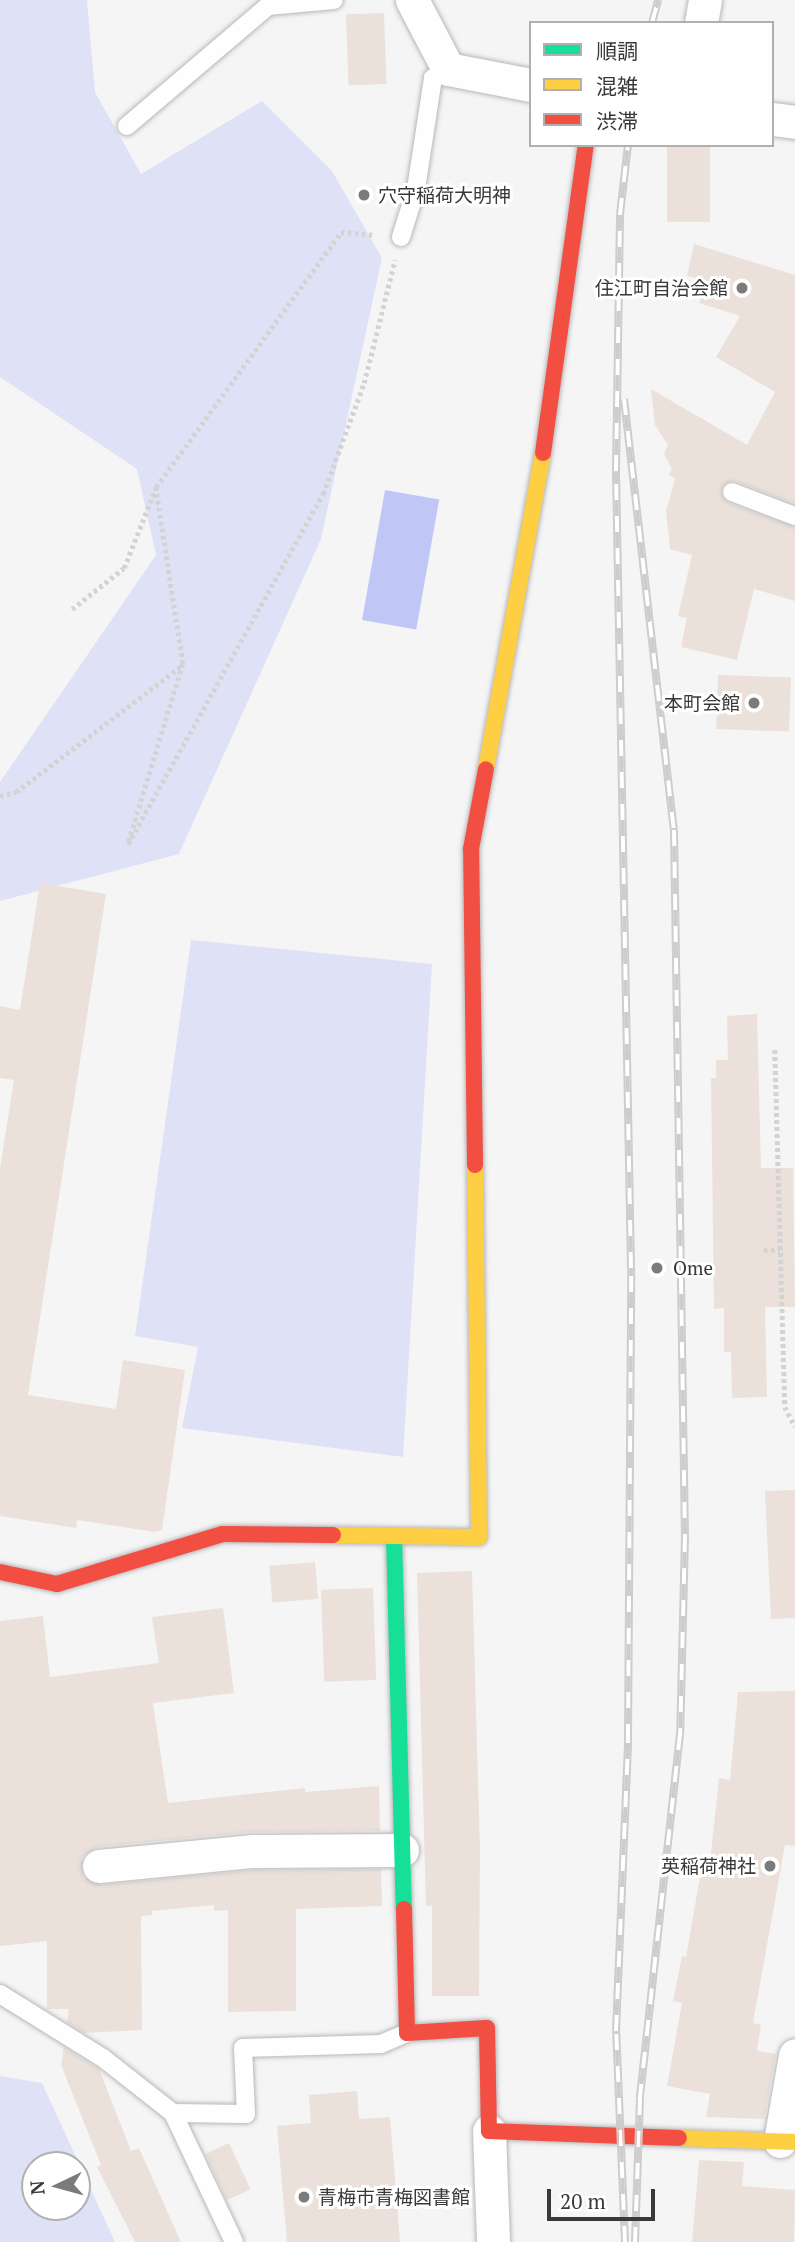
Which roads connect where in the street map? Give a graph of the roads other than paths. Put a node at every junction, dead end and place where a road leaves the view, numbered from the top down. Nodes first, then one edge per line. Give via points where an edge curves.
1 (334, 0) edge
2 (705, 0) edge
3 (265, 3) edge
4 (423, 8) edge
5 (701, 21) edge
6 (448, 69) junction
7 (529, 85) edge
8 (774, 119) edge
9 (795, 122) edge
10 (127, 126) dead end
11 (586, 147) edge
12 (401, 237) road end
13 (732, 492) dead end
14 (795, 516) edge
15 (394, 1536) junction
16 (0, 1572) edge
17 (402, 1850) junction
18 (99, 1866) dead end
19 (0, 1994) edge
20 (407, 2033) junction
21 (795, 2055) edge
22 (173, 2113) junction
23 (489, 2131) junction
24 (788, 2142) edge
25 (234, 2242) edge
26 (493, 2242) edge

1 - 3 lane
2 - 5 street
3 - 10 lane
4 - 6 street
6 - 7 street
6 - 12 lane via 433,78 416,189
8 - 9 street
11 - 15 street via 544,449 471,849 479,1537
13 - 14 lane
15 - 16 street via 223,1534 57,1584
15 - 17 street
17 - 18 street via 253,1851
17 - 20 street
19 - 22 lane via 103,2058
20 - 22 lane via 381,2044 243,2048 246,2114
20 - 23 street via 487,2028
21 - 24 street
22 - 25 lane
23 - 24 street
23 - 26 street

